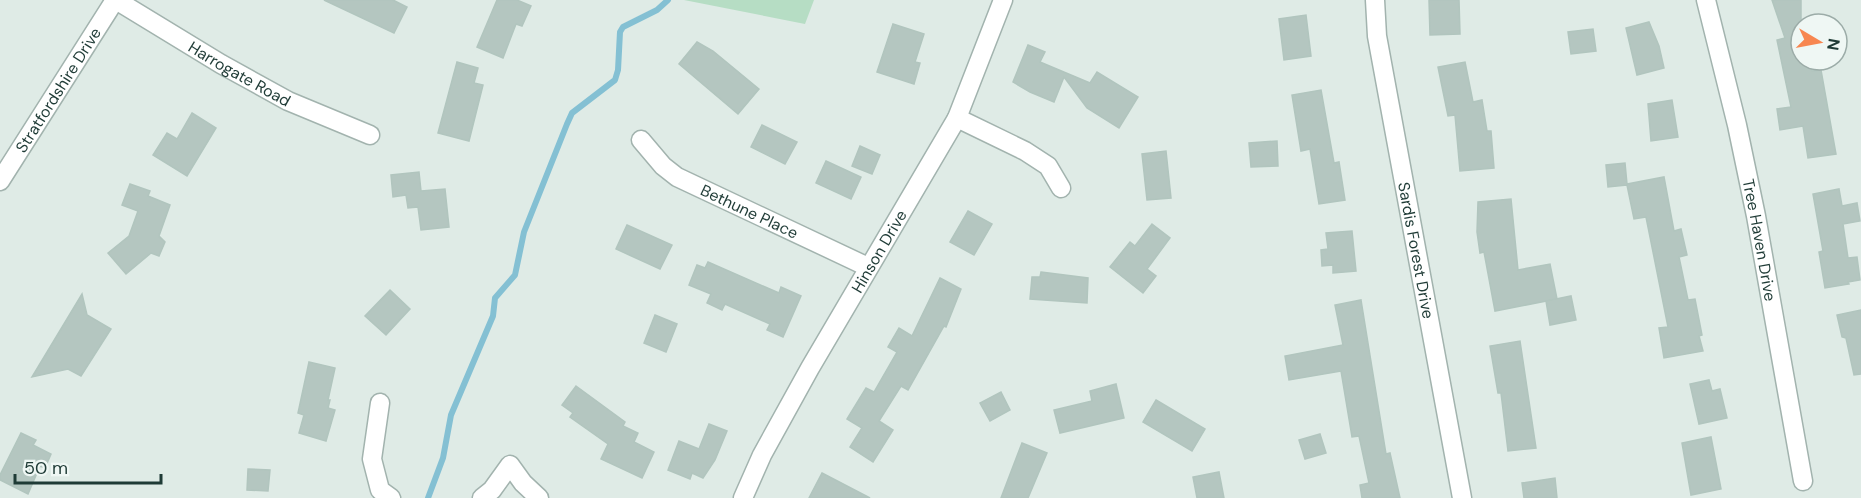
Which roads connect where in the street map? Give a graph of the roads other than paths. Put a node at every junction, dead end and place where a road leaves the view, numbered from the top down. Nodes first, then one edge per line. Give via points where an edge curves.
1 (116, 0) edge
2 (1003, 0) edge
3 (1375, 0) edge
4 (1706, 0) edge
5 (957, 118) junction
6 (370, 135) dead end
7 (641, 140) dead end
8 (0, 181) edge
9 (1061, 188) dead end
10 (868, 267) junction
11 (380, 403) dead end
12 (1803, 482) dead end
13 (391, 498) edge
14 (482, 498) edge
15 (539, 498) edge
16 (742, 498) edge
17 (1462, 498) edge

1 - 6 street, Harrogate Road via 288,101
1 - 8 street, Stratfordshire Drive
2 - 5 street, Hinson Drive
3 - 17 street, Sardis Forest Drive via 1379,48
4 - 12 street, Tree Haven Drive via 1756,216
5 - 9 street via 1048,166
5 - 10 street, Hinson Drive
7 - 10 street, Bethune Place via 677,177
10 - 16 street, Hinson Drive via 762,455
11 - 13 street via 372,459 380,490
14 - 15 street via 510,465

